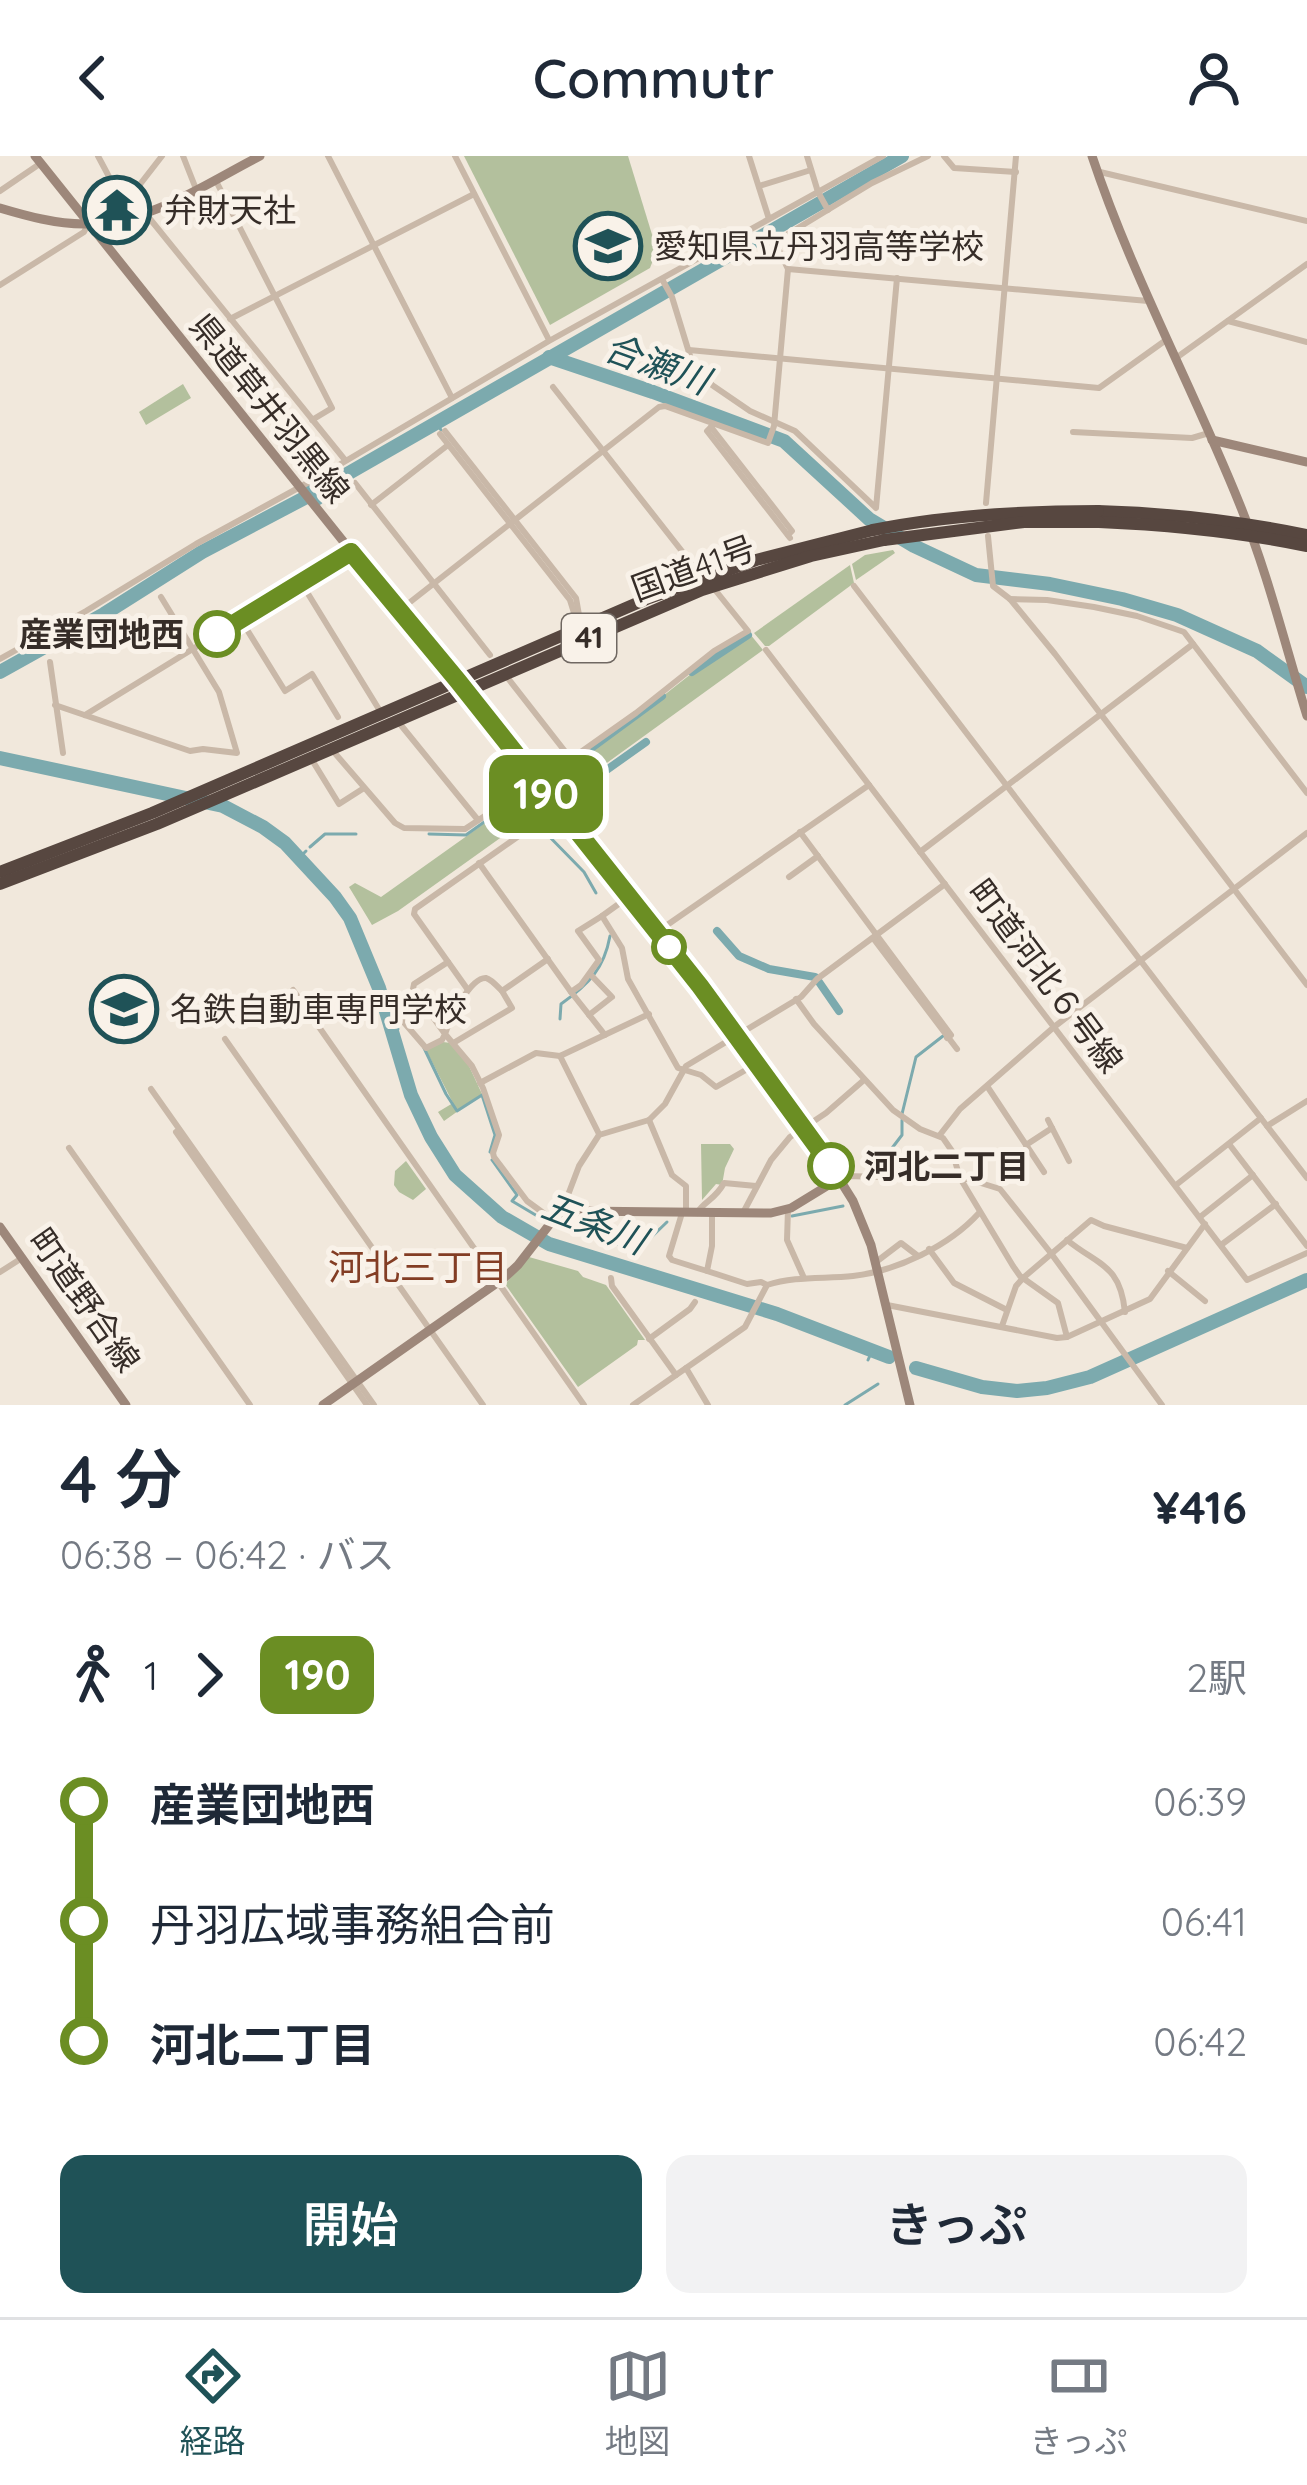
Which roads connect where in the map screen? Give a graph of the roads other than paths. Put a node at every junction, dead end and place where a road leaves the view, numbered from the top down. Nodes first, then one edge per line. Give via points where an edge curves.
1 (98, 156) edge
2 (162, 156) edge
3 (183, 156) edge
4 (328, 156) edge
5 (455, 156) edge
6 (749, 156) edge
7 (807, 156) edge
8 (928, 156) edge
9 (944, 156) edge
10 (1016, 156) edge
11 (1092, 156) edge
12 (257, 157) edge
13 (879, 157) edge
14 (38, 158) edge
15 (811, 170) junction
16 (1097, 171) junction
17 (1016, 172) junction
18 (215, 179) junction
19 (759, 186) junction
20 (196, 188) junction
21 (0, 191) edge
22 (818, 192) junction
23 (474, 194) junction
24 (124, 206) junction
25 (0, 208) edge
26 (828, 210) junction
27 (146, 214) junction
28 (131, 218) junction
29 (769, 219) junction
30 (1307, 221) edge
31 (88, 224) junction
32 (374, 245) junction
33 (1307, 264) edge
34 (788, 268) junction
35 (897, 278) junction
36 (662, 282) junction
37 (0, 285) edge
38 (1005, 289) junction
39 (275, 296) junction
40 (1151, 302) junction
41 (230, 319) junction
42 (1228, 321) junction
43 (1168, 339) junction
44 (549, 341) junction
45 (1307, 342) edge
46 (689, 350) junction
47 (781, 357) junction
48 (1176, 358) junction
49 (888, 367) junction
50 (997, 377) junction
51 (553, 387) dead end
52 (453, 399) junction
53 (312, 420) junction
54 (774, 425) junction
55 (712, 426) junction
56 (1073, 432) dead end
57 (1210, 436) junction
58 (448, 445) junction
59 (604, 451) junction
60 (345, 460) junction
61 (1307, 462) edge
62 (355, 483) dead end
63 (298, 487) junction
64 (986, 503) dead end
65 (371, 505) junction
66 (513, 522) junction
67 (1249, 529) junction
68 (1307, 535) edge
69 (988, 536) dead end
70 (789, 537) dead end
71 (1307, 547) edge
72 (351, 552) junction
73 (708, 582) junction
74 (301, 583) junction
75 (434, 584) junction
76 (854, 586) dead end
77 (161, 597) dead end
78 (1010, 599) junction
79 (400, 610) junction
80 (577, 616) dead end
81 (241, 620) junction
82 (1193, 644) junction
83 (193, 648) junction
84 (766, 650) dead end
85 (490, 655) dead end
86 (0, 659) edge
87 (50, 662) dead end
88 (505, 674) junction
89 (462, 686) junction
90 (55, 704) junction
91 (382, 714) junction
92 (1101, 714) junction
93 (85, 715) junction
94 (1307, 716) edge
95 (338, 717) dead end
96 (398, 721) junction
97 (331, 748) junction
98 (63, 753) dead end
99 (310, 758) junction
100 (571, 759) junction
101 (251, 776) junction
102 (536, 782) junction
103 (869, 785) junction
104 (1007, 785) junction
105 (364, 788) junction
106 (1307, 793) edge
107 (557, 809) junction
108 (154, 819) junction
109 (478, 820) junction
110 (800, 832) junction
111 (1307, 833) edge
112 (920, 851) junction
113 (818, 856) junction
114 (479, 863) junction
115 (0, 872) edge
116 (789, 877) dead end
117 (0, 884) edge
118 (945, 884) junction
119 (1233, 889) junction
120 (628, 897) junction
121 (602, 916) junction
122 (657, 932) junction
123 (875, 936) junction
124 (548, 959) junction
125 (1141, 960) junction
126 (448, 962) junction
127 (590, 974) junction
128 (1307, 985) edge
129 (292, 990) dead end
130 (468, 990) junction
131 (502, 991) junction
132 (572, 992) junction
133 (796, 999) junction
134 (649, 1014) junction
135 (589, 1015) junction
136 (401, 1019) dead end
137 (1054, 1027) junction
138 (445, 1034) junction
139 (604, 1035) junction
140 (737, 1035) junction
141 (224, 1039) dead end
142 (454, 1042) junction
143 (957, 1049) dead end
144 (560, 1056) junction
145 (758, 1063) junction
146 (682, 1071) junction
147 (864, 1080) junction
148 (480, 1082) junction
149 (988, 1086) junction
150 (151, 1089) dead end
151 (1307, 1101) edge
152 (649, 1120) junction
153 (1264, 1122) junction
154 (805, 1128) junction
155 (599, 1135) junction
156 (939, 1136) junction
157 (1229, 1144) junction
158 (1026, 1145) junction
159 (69, 1148) dead end
160 (1069, 1161) dead end
161 (1044, 1172) dead end
162 (1253, 1175) junction
163 (840, 1178) junction
164 (960, 1178) junction
165 (1307, 1178) edge
166 (1176, 1185) junction
167 (756, 1186) junction
168 (1276, 1204) junction
169 (788, 1209) junction
170 (980, 1212) junction
171 (689, 1213) junction
172 (712, 1214) junction
173 (742, 1214) junction
174 (553, 1221) junction
175 (1203, 1221) junction
176 (0, 1227) edge
177 (1066, 1240) junction
178 (1221, 1245) junction
179 (1187, 1248) junction
180 (928, 1249) junction
181 (1307, 1250) edge
182 (1050, 1252) junction
183 (918, 1256) junction
184 (22, 1258) junction
185 (877, 1266) junction
186 (707, 1271) junction
187 (1168, 1271) junction
188 (0, 1272) edge
189 (611, 1278) dead end
190 (804, 1278) junction
191 (1022, 1278) junction
192 (497, 1282) junction
193 (767, 1285) junction
194 (1205, 1301) dead end
195 (695, 1302) dead end
196 (886, 1305) junction
197 (1007, 1310) junction
198 (1125, 1312) junction
199 (1101, 1323) junction
200 (1001, 1327) junction
201 (430, 1330) junction
202 (1067, 1337) junction
203 (650, 1339) junction
204 (686, 1368) junction
205 (676, 1375) junction
206 (355, 1383) junction
207 (126, 1405) edge
208 (250, 1405) edge
209 (323, 1405) edge
210 (370, 1405) edge
211 (483, 1405) edge
212 (584, 1405) edge
213 (633, 1405) edge
214 (708, 1405) edge
215 (910, 1405) edge
216 (1162, 1405) edge

1 - 24 street
2 - 24 street
3 - 20 street
4 - 32 street
5 - 23 street
6 - 19 street
7 - 15 street
8 - 26 street
9 - 17 street via 954,168
10 - 17 street
11 - 16 main road
12 - 18 main road
13 - 22 street
14 - 21 street
14 - 31 main road, 県道草井羽黒線
15 - 19 street
15 - 22 street
16 - 30 street
16 - 40 main road
17 - 38 street
18 - 20 main road
18 - 39 street
19 - 29 street
20 - 27 main road
22 - 26 street
22 - 29 street
23 - 32 street
23 - 44 street
24 - 28 street
25 - 31 main road
26 - 34 street via 775,242
27 - 28 main road
27 - 41 street
28 - 31 main road
29 - 36 street
31 - 37 street
31 - 63 main road, 県道草井羽黒線
32 - 39 street
32 - 52 street
33 - 42 street
34 - 35 street
34 - 47 street
35 - 38 street
35 - 49 street
36 - 44 street
36 - 46 street
38 - 40 street
38 - 50 street
39 - 41 street
39 - 53 street via 332,408
40 - 43 main road
41 - 53 street
42 - 45 street
42 - 48 street
43 - 48 main road
43 - 50 street via 1099,388
44 - 52 street
46 - 47 street
46 - 54 street via 712,385
47 - 49 street
47 - 54 street
48 - 57 main road
49 - 50 street
49 - 54 street via 876,508 795,431
50 - 64 street
51 - 59 street
52 - 60 street
53 - 60 street
54 - 55 street via 768,443
55 - 59 street via 660,406
55 - 70 street
56 - 57 street
57 - 61 main road
57 - 67 main road
58 - 65 street
58 - 66 street
58 - 66 street via 442,432
59 - 66 street
59 - 73 street
60 - 63 street
62 - 65 street
63 - 72 main road, 県道草井羽黒線
63 - 86 street
65 - 75 street
66 - 75 street
66 - 80 street
67 - 68 highway, 国道41号 / 41
67 - 71 highway, 国道41号 / 41
67 - 73 highway, 国道41号 / 41, bridge via 1098,516 1024,523 891,539
67 - 94 main road
69 - 78 street via 993,586
72 - 74 street
72 - 79 main road, 県道草井羽黒線
73 - 88 highway, 国道41号 / 41
73 - 89 highway, 国道41号 / 41
73 - 100 street via 748,631
74 - 81 street
74 - 91 street
75 - 79 street
75 - 85 street
76 - 104 street
77 - 83 street
78 - 82 street via 1137,616 1178,629
78 - 92 street
79 - 89 main road, 県道草井羽黒線
81 - 83 street
81 - 95 street via 285,691 312,674
82 - 92 street
82 - 106 street
83 - 93 street
83 - 93 street via 219,692 237,753 190,751
84 - 103 street, 町道河北６号線
87 - 90 street
88 - 89 highway, 国道41号 / 41
88 - 100 street
89 - 91 highway, 国道41号 / 41
89 - 96 highway, 国道41号 / 41
89 - 102 main road, 県道草井羽黒線
90 - 93 street
90 - 98 street
91 - 101 highway, 国道41号 / 41
92 - 104 street
92 - 119 street
96 - 97 highway, 国道41号 / 41
96 - 109 street
97 - 99 highway, 国道41号 / 41
97 - 105 street
99 - 101 highway, 国道41号 / 41
99 - 105 street via 339,804
100 - 102 street
101 - 108 highway, 国道41号 / 41
102 - 107 main road, 県道草井羽黒線
102 - 109 street
103 - 110 street
103 - 112 street, 町道河北６号線
104 - 112 street
104 - 125 street
105 - 109 street via 404,828 465,829
107 - 114 street
107 - 120 main road, 県道草井羽黒線
108 - 115 highway, 国道41号 / 41
108 - 117 highway, 国道41号 / 41
110 - 113 street
110 - 122 street
111 - 119 street
112 - 118 street, 町道河北６号線
113 - 116 street
113 - 123 street
114 - 124 street
114 - 126 street via 414,914
118 - 123 street
118 - 137 street, 町道河北６号線
119 - 125 street
119 - 128 street
120 - 121 street
120 - 122 main road, 県道草井羽黒線
121 - 127 street via 578,931 599,960
121 - 134 street
122 - 140 main road, 県道草井羽黒線
123 - 133 street
123 - 143 street
124 - 131 street
124 - 132 street
125 - 137 street
125 - 153 street
126 - 130 street
126 - 138 street via 413,989
127 - 132 street
127 - 135 street via 611,997
129 - 192 street
130 - 131 street via 483,978
130 - 138 street
131 - 142 street via 512,1008
132 - 135 street
133 - 140 street
133 - 147 street
134 - 139 street
134 - 146 street
135 - 139 street
136 - 138 street via 426,1048
137 - 149 street
137 - 166 street, 町道河北６号線
138 - 142 street
139 - 144 street
140 - 145 main road, 県道草井羽黒線
140 - 146 street
141 - 201 street
142 - 148 street
144 - 148 street via 536,1054
144 - 155 street
145 - 146 street via 716,1087
145 - 154 main road, 県道草井羽黒線
146 - 152 street
147 - 154 street
147 - 156 street via 896,1113
148 - 174 street via 499,1135 494,1157
149 - 156 street
149 - 158 street
150 - 206 street
151 - 153 street
152 - 155 street
152 - 171 street via 672,1175 686,1186
153 - 157 street
153 - 165 street
154 - 163 main road, 県道草井羽黒線
154 - 167 street
155 - 174 street
156 - 164 street
157 - 162 street
157 - 166 street
158 - 160 street via 1050,1124
158 - 161 street
159 - 208 street
162 - 168 street
162 - 175 street
163 - 164 street
163 - 169 main road
163 - 185 main road, 県道草井羽黒線
164 - 170 street
164 - 182 street via 1004,1192
166 - 175 street, 町道河北６号線
167 - 171 street via 724,1184
167 - 173 street
168 - 178 street
168 - 181 street
169 - 173 main road
169 - 190 street via 787,1240
170 - 180 street
170 - 191 street
171 - 172 main road
171 - 174 main road via 578,1211
171 - 186 street via 670,1256
172 - 173 main road
172 - 186 street
174 - 192 main road
175 - 178 street, 町道河北６号線
175 - 179 street
176 - 184 main road, 町道野合線
177 - 179 street via 1091,1220
177 - 182 street
177 - 198 street via 1104,1263 1123,1290
178 - 181 street, 町道河北６号線 via 1247,1280
179 - 187 street
180 - 183 street
180 - 197 street via 954,1283
182 - 191 street
182 - 199 street
183 - 185 street
183 - 185 street via 902,1243
184 - 188 street
184 - 207 main road, 町道野合線
185 - 190 street
185 - 196 main road, 県道草井羽黒線
186 - 193 street
187 - 194 street
187 - 198 street via 1150,1299
189 - 203 street
190 - 193 street
191 - 197 street
191 - 202 street via 1057,1300
192 - 201 main road
192 - 212 street
193 - 204 street via 746,1327
195 - 203 street
196 - 200 street
196 - 215 main road, 県道草井羽黒線
197 - 200 street
198 - 199 street
199 - 202 street
199 - 216 street
200 - 202 street
201 - 206 main road
201 - 211 street
203 - 205 street
204 - 205 street
204 - 214 street
205 - 213 street
206 - 209 main road
206 - 210 street

